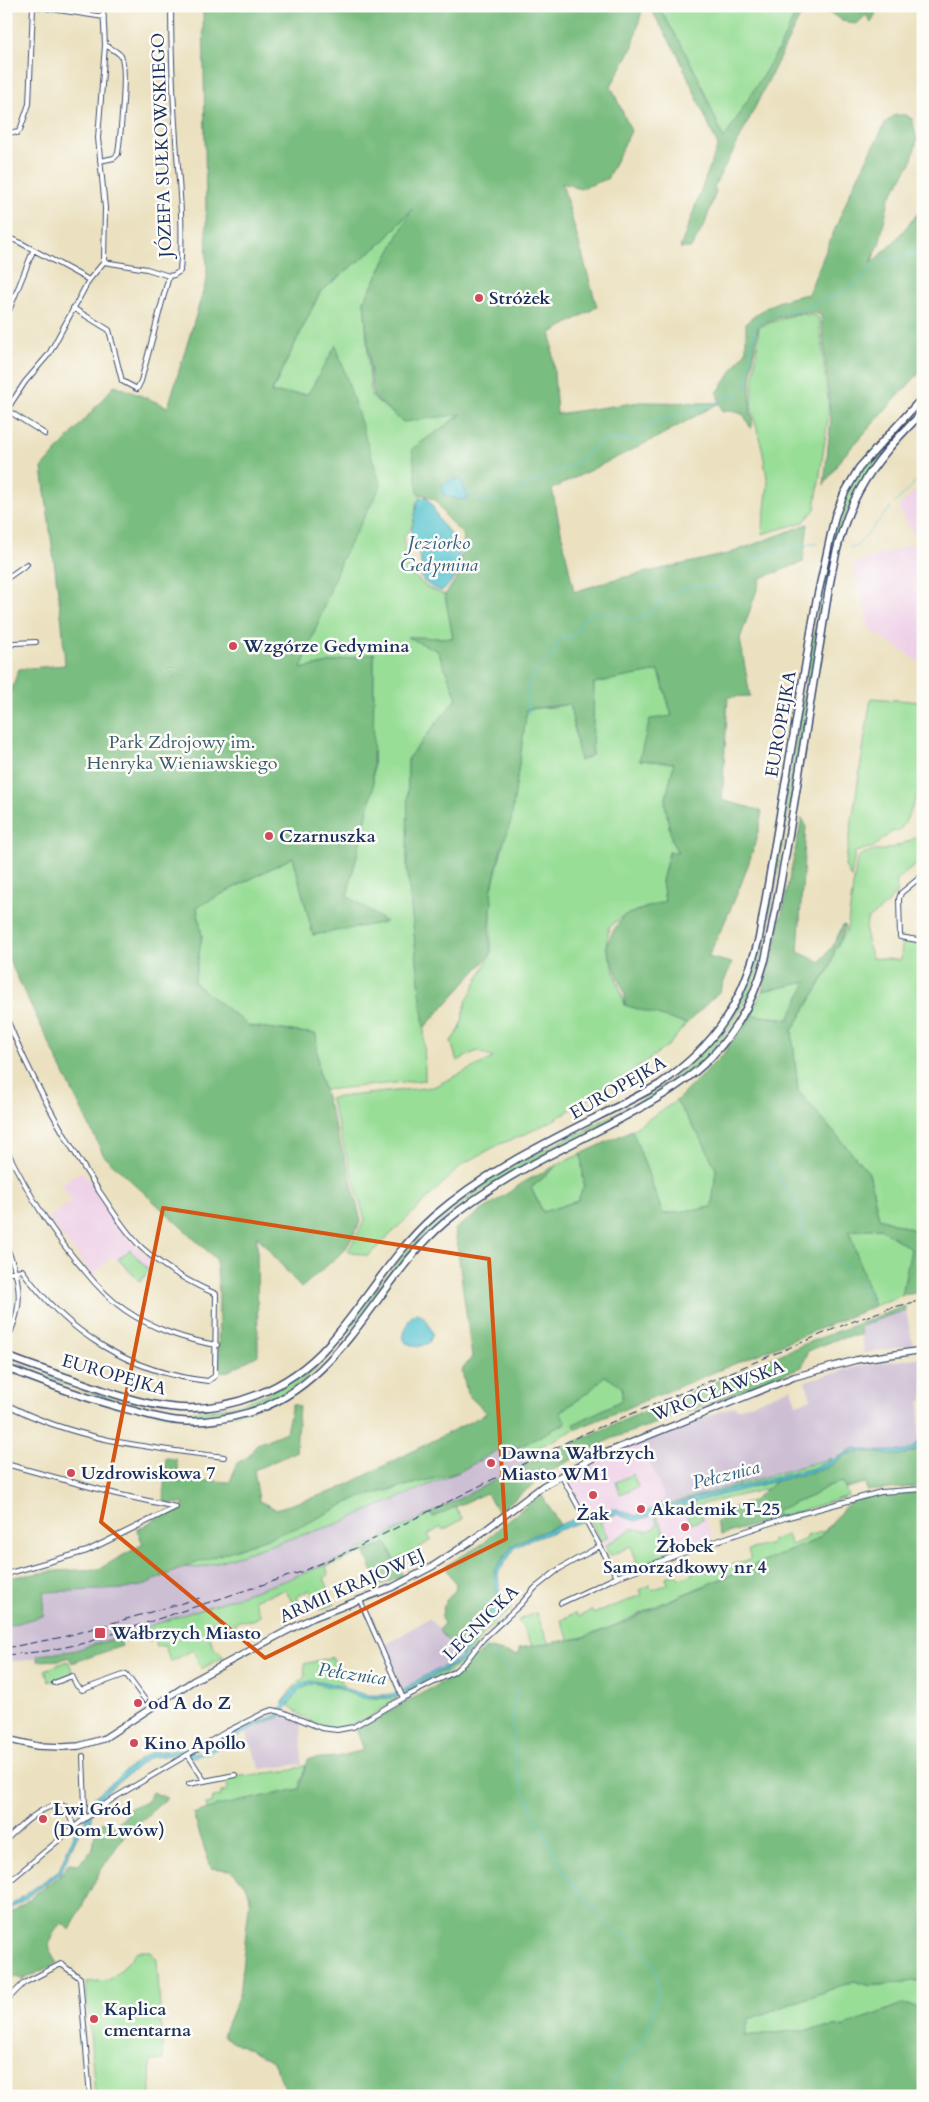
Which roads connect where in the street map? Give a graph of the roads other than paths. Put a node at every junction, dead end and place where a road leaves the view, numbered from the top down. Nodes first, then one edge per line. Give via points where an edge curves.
1 (33, 6) edge
2 (103, 6) edge
3 (171, 6) edge
4 (104, 17) junction
5 (105, 45) junction
6 (6, 131) edge
7 (100, 161) junction
8 (6, 237) edge
9 (33, 251) junction
10 (104, 262) junction
11 (168, 276) junction
12 (89, 280) junction
13 (73, 308) junction
14 (6, 318) edge
15 (923, 396) edge
16 (7, 410) edge
17 (923, 412) edge
18 (45, 434) dead end
19 (27, 564) dead end
20 (6, 579) edge
21 (36, 642) dead end
22 (6, 649) edge
23 (923, 875) edge
24 (923, 941) edge
25 (6, 1017) edge
26 (6, 1150) edge
27 (6, 1246) edge
28 (14, 1271) junction
29 (6, 1273) edge
30 (7, 1342) edge
31 (217, 1345) junction
32 (923, 1350) edge
33 (6, 1356) edge
34 (6, 1368) edge
35 (6, 1404) edge
36 (224, 1457) dead end
37 (6, 1464) edge
38 (561, 1475) junction
39 (923, 1489) edge
40 (536, 1491) joint
41 (600, 1546) junction
42 (6, 1574) edge
43 (617, 1578) junction
44 (360, 1600) junction
45 (561, 1603) dead end
46 (54, 1683) dead end
47 (403, 1698) junction
48 (145, 1700) dead end
49 (6, 1739) edge
50 (83, 1756) dead end
51 (188, 1757) junction
52 (235, 1775) dead end
53 (204, 1780) junction
54 (189, 1784) dead end
55 (84, 1819) junction
56 (74, 1827) junction
57 (6, 1840) edge
58 (6, 1884) edge
59 (6, 2002) edge
60 (90, 2096) edge

1 - 4 street
1 - 6 street via 29,104 20,130 17,133
2 - 4 street
3 - 11 street, JÓZEFA SUŁKOWSKIEGO via 173,96 183,234 180,271
4 - 5 street
5 - 7 street via 98,138
5 - 7 street via 123,61 123,107 118,154
7 - 10 street via 105,208
8 - 9 street
9 - 12 street
9 - 14 street
10 - 11 street, JÓZEFA SUŁKOWSKIEGO via 147,268
10 - 12 street
11 - 13 street, JÓZEFA SUŁKOWSKIEGO via 137,389 122,381 109,330
12 - 13 street
13 - 16 street via 49,354
15 - 33 main road, EUROPEJKA via 859,468 834,516 759,938 750,973 738,1000 706,1046 660,1084 490,1174 436,1215 401,1251 327,1347 292,1376 260,1393 208,1407 169,1407 104,1390
16 - 18 street
17 - 34 main road, EUROPEJKA via 868,476 842,534 765,960 745,1011 712,1056 687,1079 664,1094 518,1172 468,1204 418,1249 330,1360 303,1385 267,1406 230,1418 181,1421 160,1418 99,1401
19 - 20 street
21 - 22 street via 14,643
23 - 24 street via 906,887 899,900 900,937
25 - 31 street via 48,1108 125,1230 159,1263 186,1281 216,1294
26 - 31 street via 51,1229 110,1298 150,1324
27 - 28 street
28 - 29 street
28 - 30 street via 18,1309
28 - 31 street via 22,1270 40,1294 115,1354 166,1375 208,1381 215,1376
32 - 38 main road, WROCŁAWSKA via 856,1360 789,1379 608,1451
35 - 36 street via 78,1433 128,1445
37 - 42 street via 176,1507 87,1550
38 - 40 main road, WROCŁAWSKA
38 - 41 street
39 - 43 street via 881,1492 786,1518
40 - 44 main road, ARMII KRAJOWEJ via 449,1556 399,1584
41 - 43 street
41 - 47 street, LEGNICKA via 559,1569 535,1588 454,1672
43 - 45 street
44 - 47 street
44 - 49 main road, ARMII KRAJOWEJ via 303,1622 203,1676 103,1739 63,1748
46 - 48 street via 72,1676 76,1686 82,1690 126,1674
47 - 51 street, LEGNICKA via 353,1727 337,1730 321,1728 278,1711 266,1712 226,1732
50 - 55 street
51 - 53 street
51 - 55 street via 114,1798
52 - 53 street
53 - 54 street
55 - 56 street
56 - 57 street via 66,1807 55,1805 22,1824
56 - 58 street
59 - 60 street via 24,1983 61,1964 80,1978

